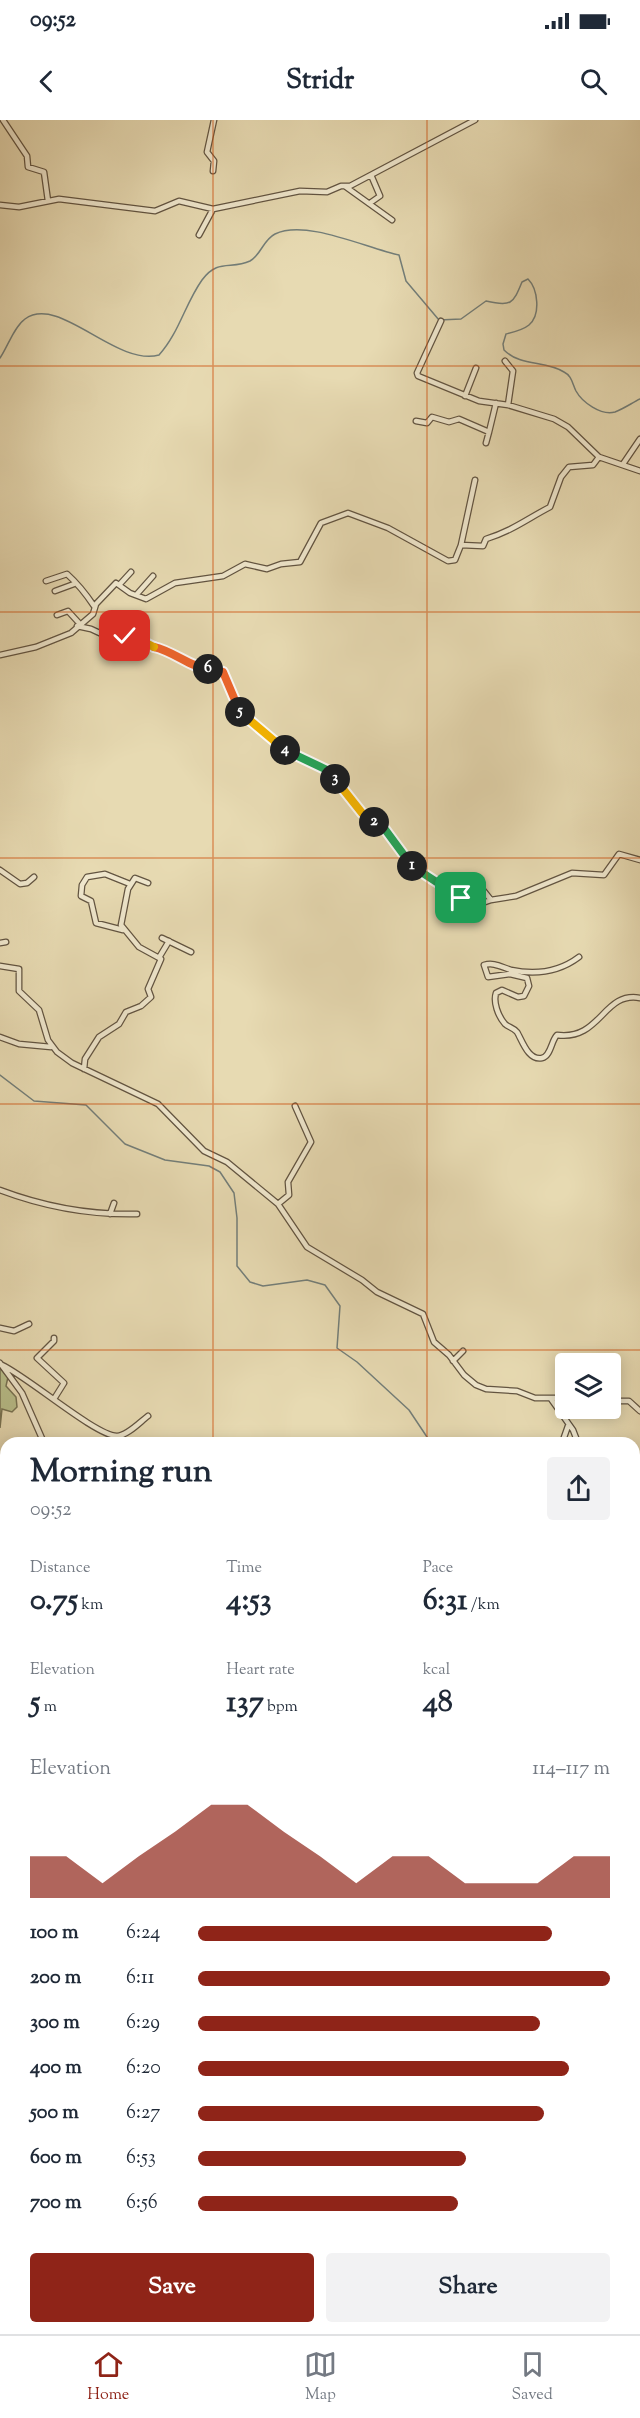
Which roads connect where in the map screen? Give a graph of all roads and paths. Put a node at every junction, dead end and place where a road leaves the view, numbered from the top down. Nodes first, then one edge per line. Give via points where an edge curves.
1 (3, 120) edge
2 (214, 120) edge
3 (475, 120) edge
4 (213, 171) dead end
5 (371, 175) junction
6 (346, 187) junction
7 (48, 201) junction
8 (370, 203) junction
9 (0, 205) edge
10 (213, 209) junction
11 (392, 220) dead end
12 (199, 235) dead end
13 (441, 321) dead end
14 (505, 361) dead end
15 (476, 368) dead end
16 (465, 396) junction
17 (496, 403) junction
18 (508, 405) junction
19 (416, 421) dead end
20 (489, 432) junction
21 (640, 439) edge
22 (486, 443) dead end
23 (599, 457) junction
24 (623, 464) junction
25 (640, 471) edge
26 (475, 480) dead end
27 (461, 545) junction
28 (131, 572) dead end
29 (153, 576) dead end
30 (46, 581) dead end
31 (74, 584) junction
32 (120, 584) junction
33 (55, 591) dead end
34 (137, 594) junction
35 (94, 606) junction
36 (57, 615) dead end
37 (78, 625) junction
38 (0, 655) edge
39 (640, 860) edge
40 (0, 870) edge
41 (34, 877) dead end
42 (148, 883) dead end
43 (130, 884) junction
44 (460, 899) junction
45 (491, 900) junction
46 (123, 931) junction
47 (162, 938) dead end
48 (169, 941) junction
49 (191, 952) dead end
50 (160, 956) junction
51 (579, 957) dead end
52 (0, 966) edge
53 (640, 998) edge
54 (0, 1036) edge
55 (51, 1047) junction
56 (84, 1069) junction
57 (295, 1106) dead end
58 (0, 1190) edge
59 (114, 1203) dead end
60 (278, 1204) junction
61 (110, 1214) junction
62 (137, 1214) dead end
63 (29, 1324) dead end
64 (0, 1328) edge
65 (54, 1338) dead end
66 (463, 1351) dead end
67 (453, 1361) junction
68 (1, 1364) edge
69 (54, 1399) junction
70 (551, 1399) junction
71 (555, 1399) edge
72 (621, 1401) edge
73 (640, 1411) edge
74 (148, 1416) dead end
75 (568, 1426) junction
76 (41, 1437) edge
77 (564, 1437) edge
78 (576, 1437) edge

1 - 7 street via 27,156 28,166 44,172
2 - 4 street via 207,152 214,161
3 - 5 street
5 - 6 street
5 - 8 street via 380,196
6 - 8 street
6 - 10 street via 327,192 300,191
7 - 9 street via 19,207
7 - 10 street via 155,211 179,201
8 - 11 street
10 - 12 street
13 - 16 street via 417,375
14 - 18 street via 513,371
15 - 16 street
16 - 17 street
17 - 18 street
17 - 20 street
18 - 23 street via 554,419
19 - 20 street via 427,423 432,417 449,422 459,419
20 - 22 street
21 - 24 street
23 - 24 street
23 - 27 street via 593,465 569,467 550,507 513,530 486,539 481,547
24 - 25 street
26 - 27 street
27 - 34 street via 455,560 448,561 388,528 348,513 321,524 300,562 267,569 245,564 223,576 189,580 146,599
28 - 32 street
29 - 34 street
30 - 31 street via 65,573
31 - 33 street
31 - 35 street via 83,589
32 - 34 street
32 - 35 street via 111,586
35 - 37 street via 93,614
36 - 37 street via 68,611
37 - 38 street via 71,633 40,645
37 - 44 street via 119,642 128,635 201,668 223,672 244,718 287,751 327,770 362,813 384,828 411,866
39 - 45 street via 619,854 604,875 572,873 516,896
40 - 41 street via 20,884 31,882
42 - 43 street via 137,878
43 - 46 street via 120,922
43 - 46 street via 101,874 87,877 82,885 81,896 91,900 96,923
44 - 45 street via 470,907
44 - 45 street via 476,888
46 - 50 street via 139,947
47 - 48 street
48 - 49 street
48 - 50 street
50 - 56 street via 148,989 152,993 150,998 126,1012 119,1024 99,1037 85,1059
51 - 53 street via 559,970 545,972 484,965 488,976 510,974 528,978 524,996 502,990 496,993 494,1002 504,1022 515,1029 523,1046 536,1057 548,1055 557,1035 567,1037 585,1032 621,1000
52 - 55 street via 19,969 19,991 39,1010
54 - 55 street via 19,1044
55 - 56 street
56 - 60 street via 158,1104 204,1151 227,1162
57 - 60 street via 311,1142 288,1182 289,1195
58 - 61 street via 84,1213
59 - 61 street
60 - 67 street via 306,1247 377,1292 423,1314 431,1337
61 - 62 street
63 - 64 street via 14,1331
65 - 69 street via 37,1358 63,1383
66 - 67 street
67 - 70 street via 467,1378 482,1387
68 - 69 street
68 - 76 street via 22,1393
69 - 74 street via 116,1436
70 - 71 street
70 - 75 street
72 - 73 street via 629,1401
75 - 77 street
75 - 78 street

